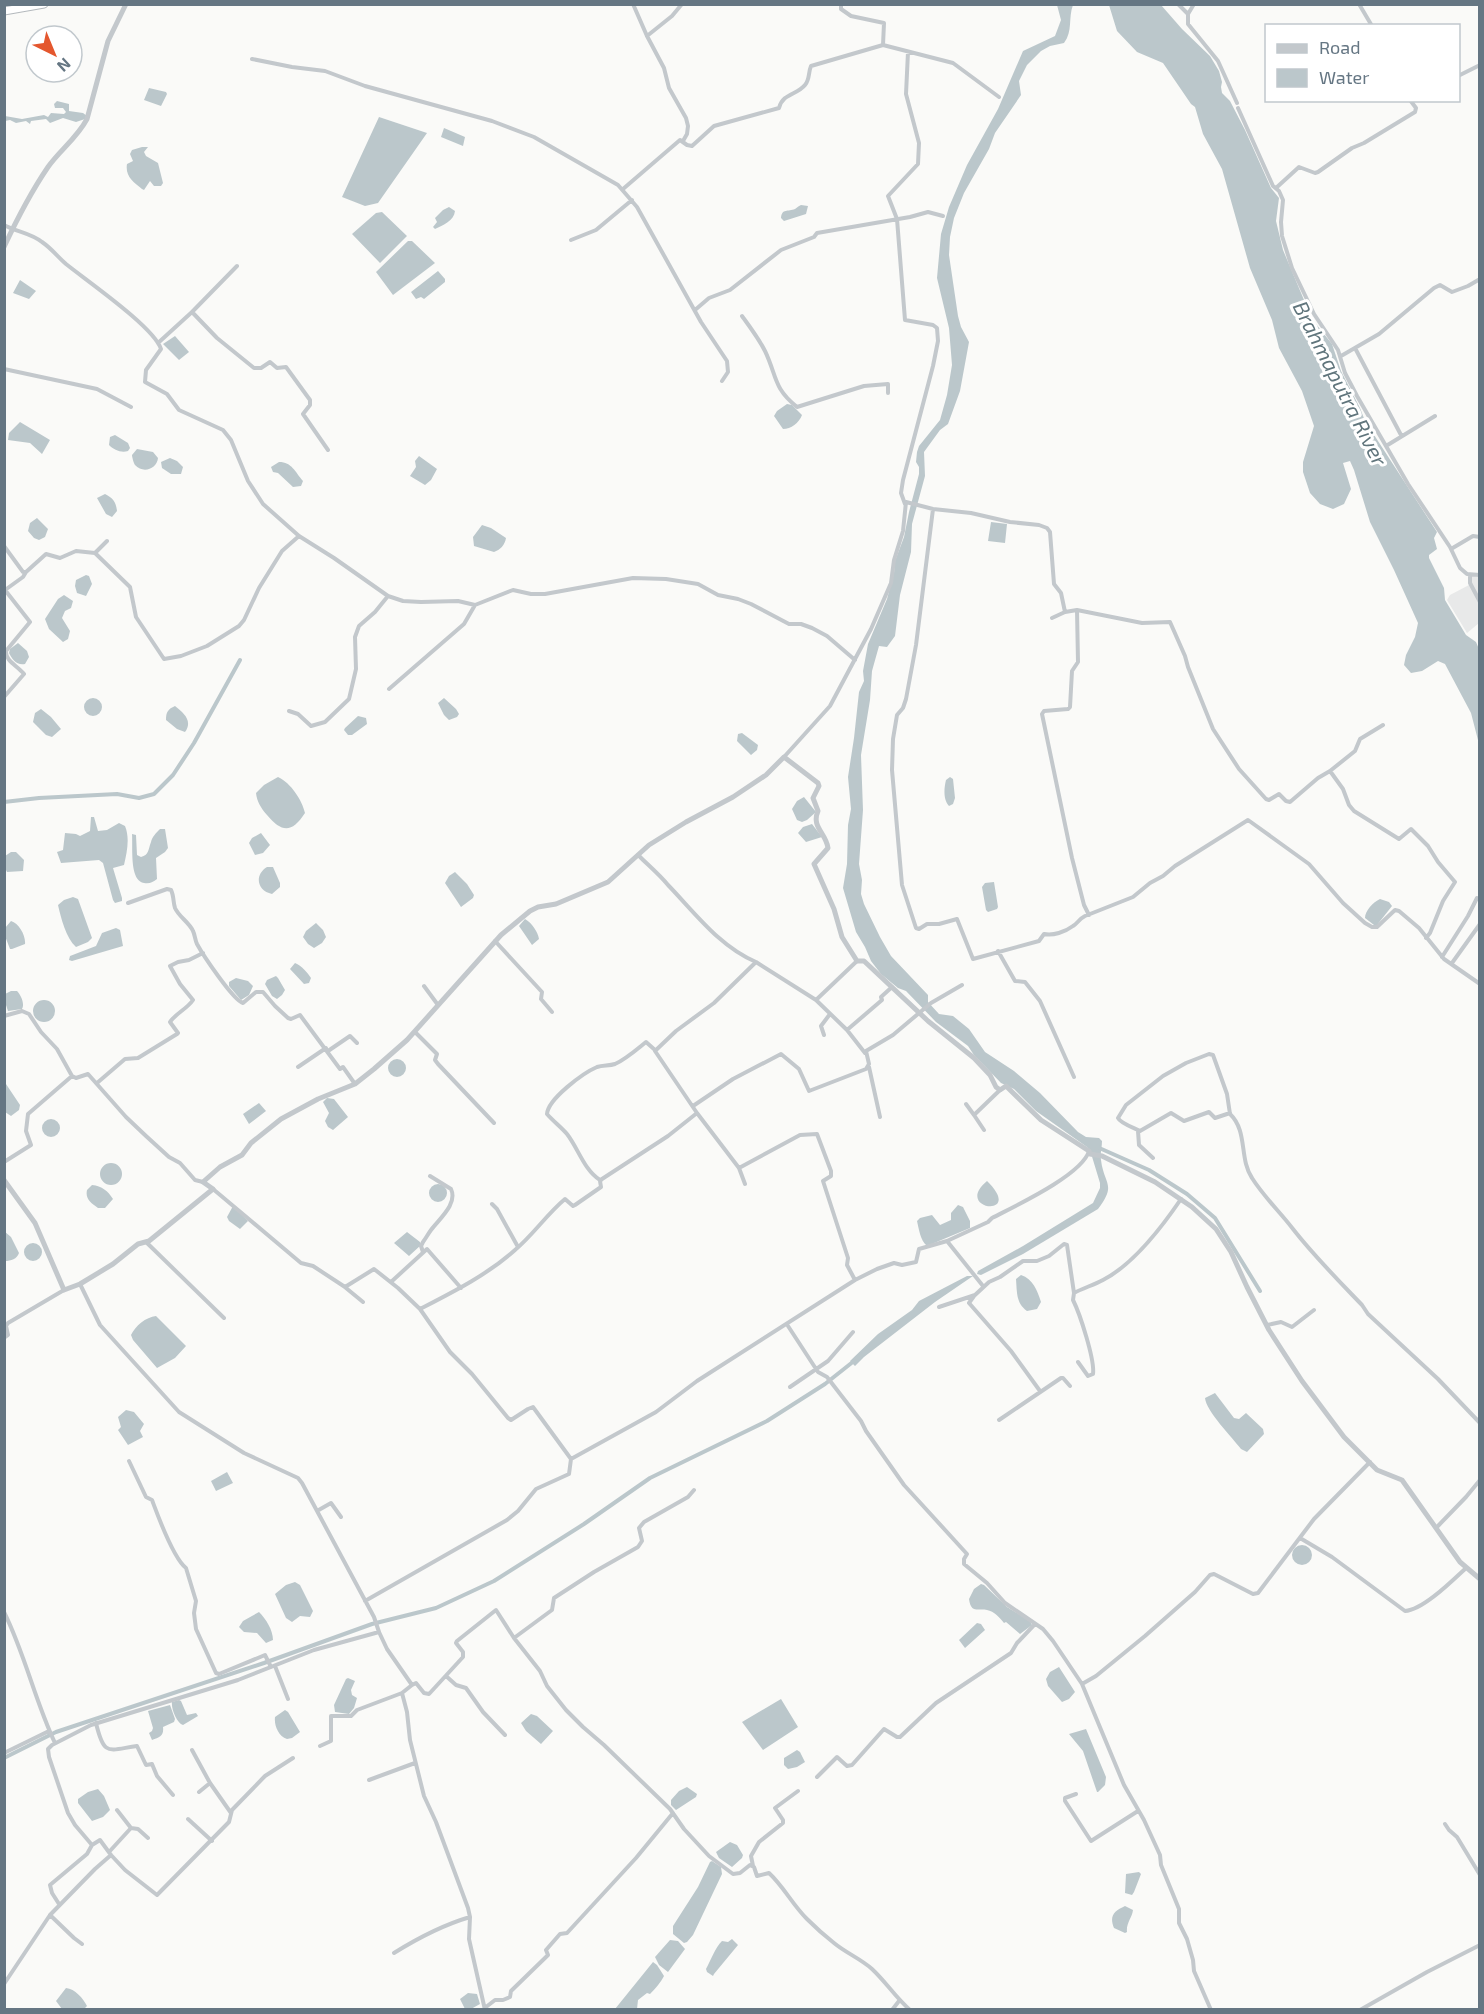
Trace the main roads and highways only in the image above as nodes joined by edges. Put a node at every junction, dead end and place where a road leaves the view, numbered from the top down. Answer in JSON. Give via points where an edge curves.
{"nodes":[{"id":1,"x":13,"y":4,"type":"edge"},
{"id":2,"x":44,"y":4,"type":"edge"},
{"id":3,"x":4,"y":6,"type":"edge"},
{"id":4,"x":4,"y":11,"type":"edge"}],
"edges":[{"from":1,"to":3,"type":"highway"},
{"from":2,"to":4,"type":"highway"}]}
